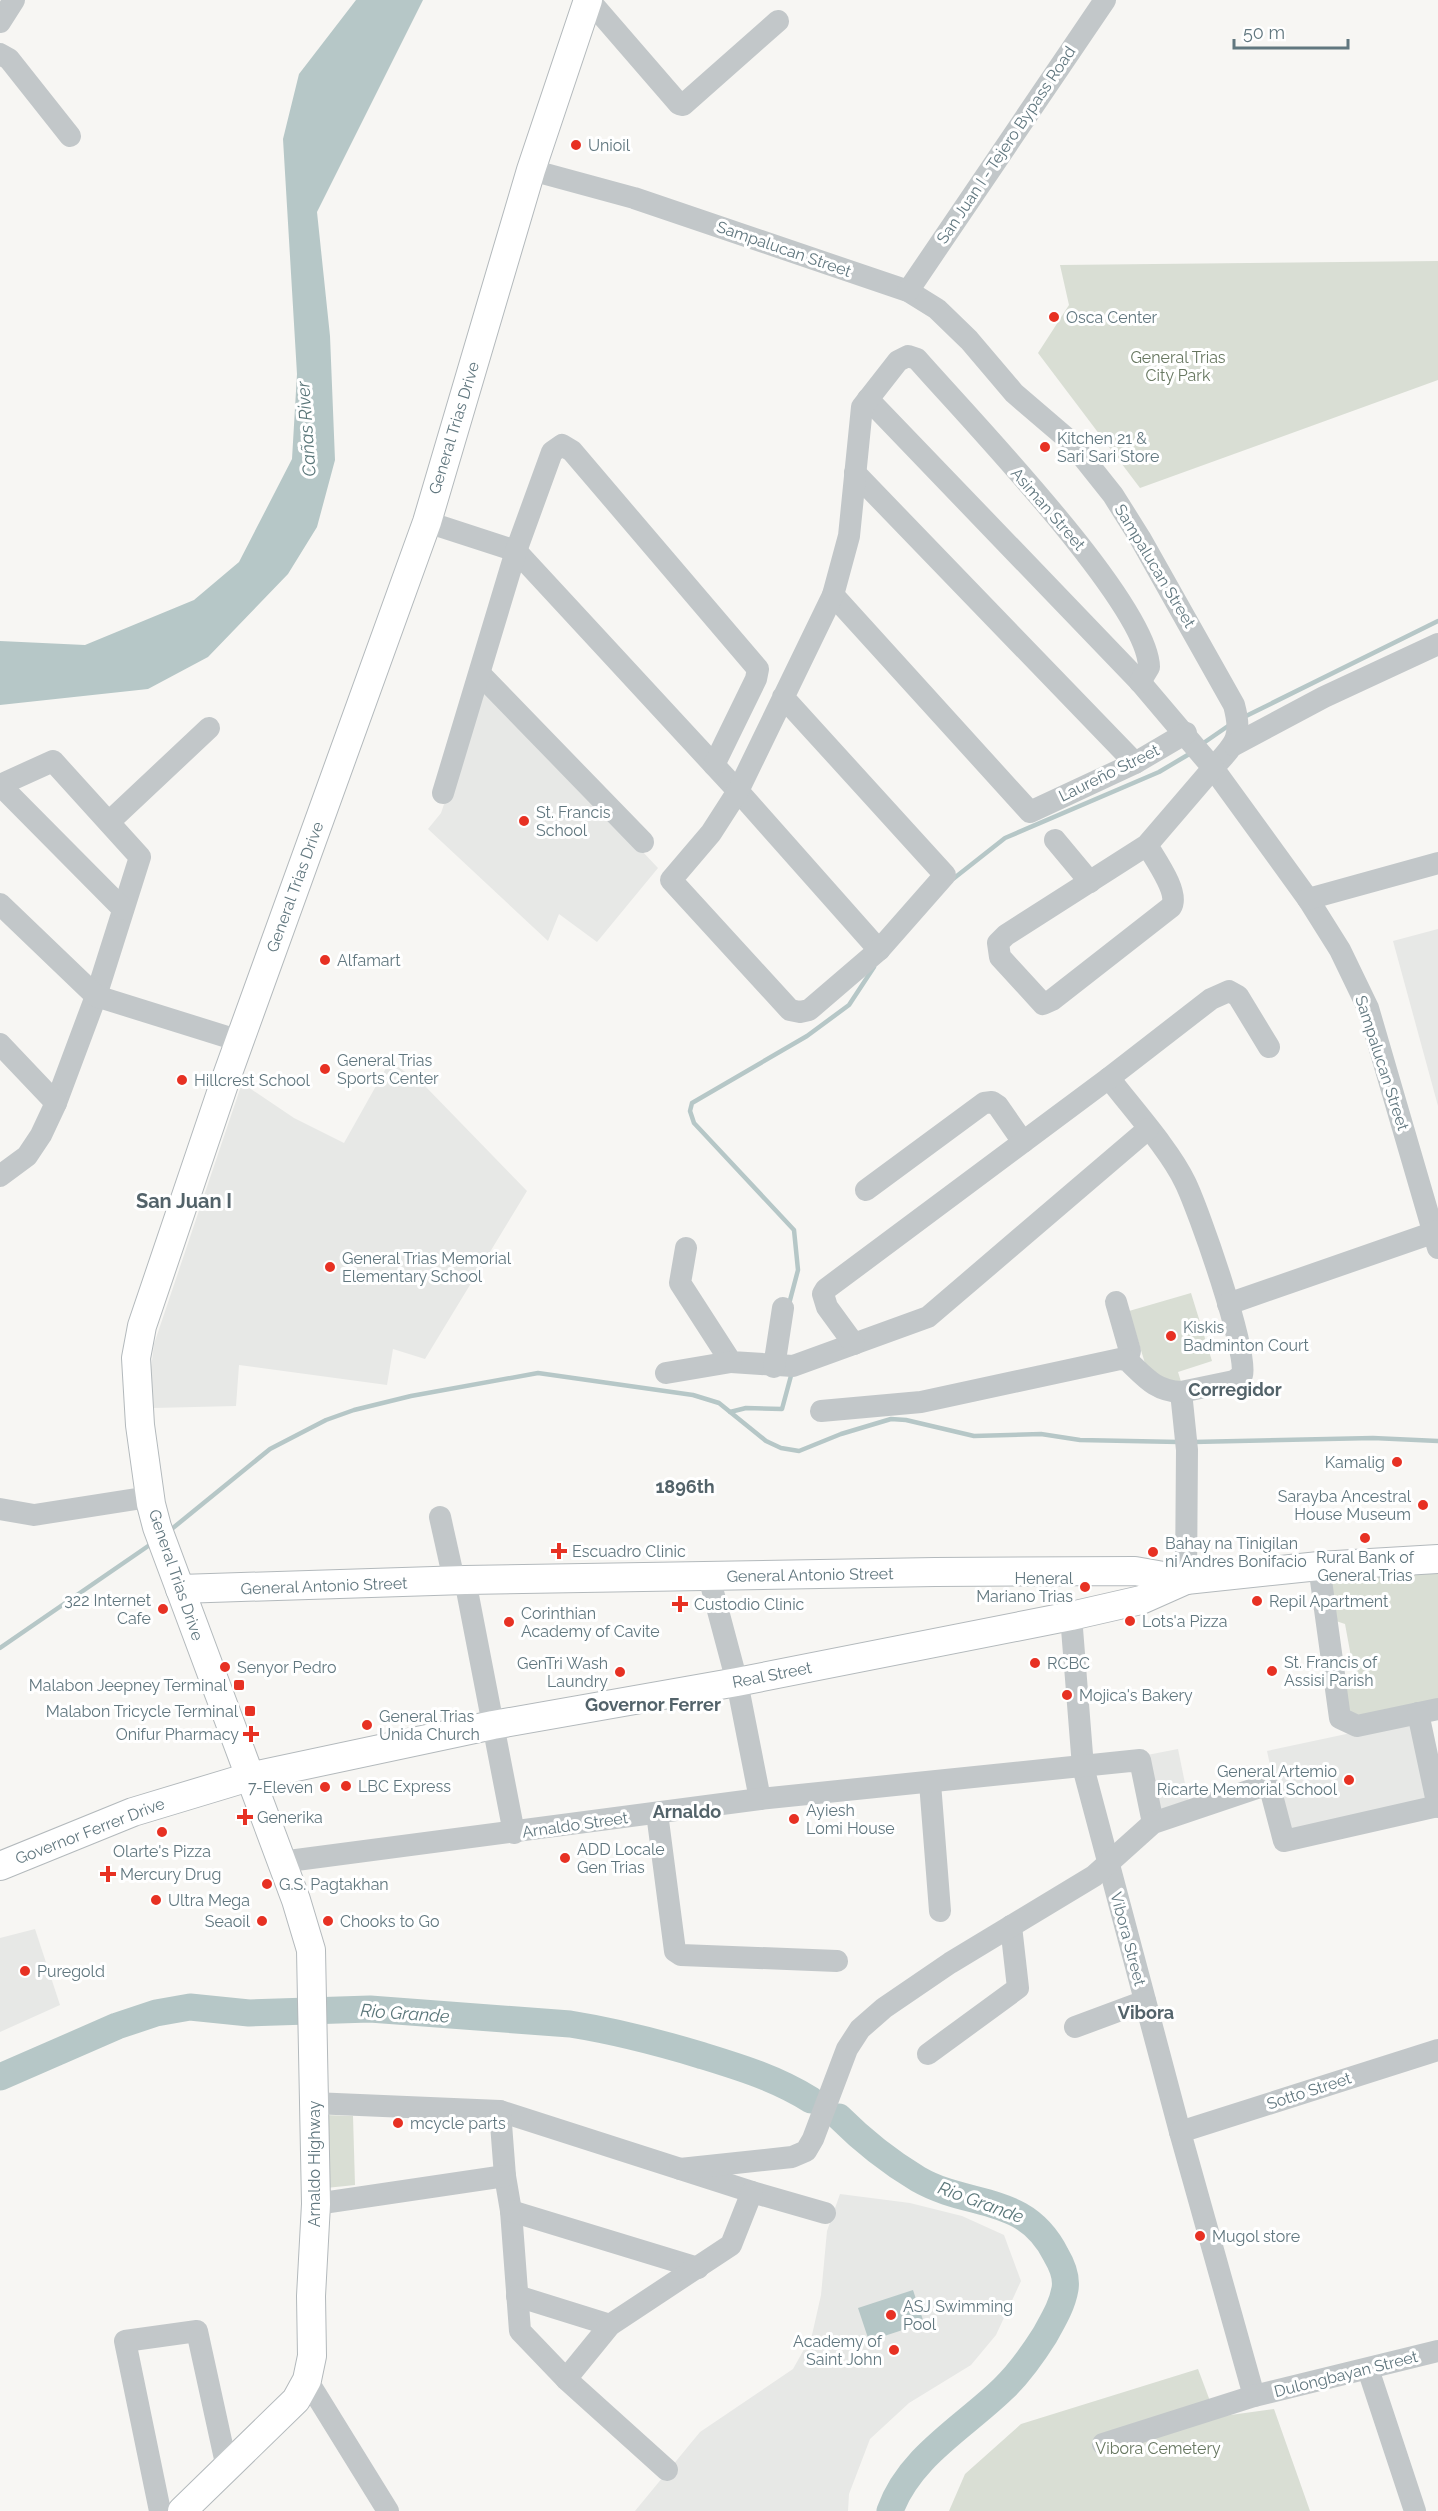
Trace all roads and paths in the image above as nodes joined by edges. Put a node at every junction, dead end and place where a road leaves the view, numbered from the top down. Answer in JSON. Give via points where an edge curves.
{"nodes":[{"id":1,"x":14,"y":0,"type":"edge"},
{"id":2,"x":589,"y":0,"type":"edge"},
{"id":3,"x":1105,"y":0,"type":"edge"},
{"id":4,"x":778,"y":21,"type":"dead end"},
{"id":5,"x":0,"y":22,"type":"edge"},
{"id":6,"x":0,"y":54,"type":"edge"},
{"id":7,"x":70,"y":136,"type":"dead end"},
{"id":8,"x":531,"y":170,"type":"junction"},
{"id":9,"x":908,"y":291,"type":"junction"},
{"id":10,"x":867,"y":399,"type":"junction"},
{"id":11,"x":855,"y":473,"type":"junction"},
{"id":12,"x":427,"y":522,"type":"junction"},
{"id":13,"x":516,"y":551,"type":"junction"},
{"id":14,"x":833,"y":595,"type":"junction"},
{"id":15,"x":1438,"y":644,"type":"edge"},
{"id":16,"x":480,"y":674,"type":"junction"},
{"id":17,"x":1140,"y":682,"type":"junction"},
{"id":18,"x":783,"y":697,"type":"junction"},
{"id":19,"x":209,"y":728,"type":"dead end"},
{"id":20,"x":1186,"y":733,"type":"junction"},
{"id":21,"x":1234,"y":745,"type":"junction"},
{"id":22,"x":1135,"y":763,"type":"junction"},
{"id":23,"x":714,"y":765,"type":"junction"},
{"id":24,"x":1213,"y":768,"type":"junction"},
{"id":25,"x":0,"y":785,"type":"edge"},
{"id":26,"x":738,"y":791,"type":"junction"},
{"id":27,"x":442,"y":793,"type":"dead end"},
{"id":28,"x":109,"y":822,"type":"junction"},
{"id":29,"x":1055,"y":840,"type":"dead end"},
{"id":30,"x":642,"y":842,"type":"dead end"},
{"id":31,"x":1147,"y":845,"type":"junction"},
{"id":32,"x":1438,"y":863,"type":"edge"},
{"id":33,"x":1090,"y":882,"type":"junction"},
{"id":34,"x":1308,"y":899,"type":"junction"},
{"id":35,"x":0,"y":904,"type":"edge"},
{"id":36,"x":123,"y":909,"type":"junction"},
{"id":37,"x":879,"y":950,"type":"junction"},
{"id":38,"x":96,"y":996,"type":"junction"},
{"id":39,"x":240,"y":1041,"type":"junction"},
{"id":40,"x":0,"y":1044,"type":"edge"},
{"id":41,"x":1269,"y":1047,"type":"dead end"},
{"id":42,"x":1109,"y":1078,"type":"junction"},
{"id":43,"x":56,"y":1103,"type":"junction"},
{"id":44,"x":1148,"y":1129,"type":"junction"},
{"id":45,"x":1023,"y":1142,"type":"junction"},
{"id":46,"x":0,"y":1176,"type":"edge"},
{"id":47,"x":866,"y":1190,"type":"dead end"},
{"id":48,"x":1437,"y":1237,"type":"edge"},
{"id":49,"x":687,"y":1248,"type":"dead end"},
{"id":50,"x":1116,"y":1302,"type":"dead end"},
{"id":51,"x":1228,"y":1304,"type":"junction"},
{"id":52,"x":783,"y":1308,"type":"dead end"},
{"id":53,"x":854,"y":1344,"type":"junction"},
{"id":54,"x":1127,"y":1360,"type":"junction"},
{"id":55,"x":730,"y":1362,"type":"junction"},
{"id":56,"x":774,"y":1367,"type":"junction"},
{"id":57,"x":666,"y":1373,"type":"dead end"},
{"id":58,"x":1181,"y":1392,"type":"junction"},
{"id":59,"x":821,"y":1411,"type":"dead end"},
{"id":60,"x":149,"y":1492,"type":"junction"},
{"id":61,"x":0,"y":1509,"type":"edge"},
{"id":62,"x":440,"y":1517,"type":"dead end"},
{"id":63,"x":1438,"y":1559,"type":"edge"},
{"id":64,"x":1319,"y":1566,"type":"junction"},
{"id":65,"x":710,"y":1577,"type":"junction"},
{"id":66,"x":459,"y":1580,"type":"junction"},
{"id":67,"x":1186,"y":1580,"type":"junction"},
{"id":68,"x":180,"y":1589,"type":"junction"},
{"id":69,"x":1071,"y":1616,"type":"junction"},
{"id":70,"x":737,"y":1682,"type":"junction"},
{"id":71,"x":1428,"y":1711,"type":"edge"},
{"id":72,"x":493,"y":1725,"type":"junction"},
{"id":73,"x":1083,"y":1767,"type":"junction"},
{"id":74,"x":249,"y":1777,"type":"junction"},
{"id":75,"x":930,"y":1783,"type":"junction"},
{"id":76,"x":760,"y":1799,"type":"junction"},
{"id":77,"x":1438,"y":1807,"type":"edge"},
{"id":78,"x":657,"y":1814,"type":"junction"},
{"id":79,"x":1153,"y":1823,"type":"junction"},
{"id":80,"x":514,"y":1833,"type":"junction"},
{"id":81,"x":281,"y":1862,"type":"junction"},
{"id":82,"x":1108,"y":1863,"type":"junction"},
{"id":83,"x":0,"y":1866,"type":"edge"},
{"id":84,"x":939,"y":1911,"type":"dead end"},
{"id":85,"x":1011,"y":1926,"type":"junction"},
{"id":86,"x":837,"y":1961,"type":"dead end"},
{"id":87,"x":1145,"y":2001,"type":"junction"},
{"id":88,"x":1075,"y":2027,"type":"dead end"},
{"id":89,"x":1438,"y":2050,"type":"edge"},
{"id":90,"x":928,"y":2054,"type":"dead end"},
{"id":91,"x":313,"y":2103,"type":"junction"},
{"id":92,"x":500,"y":2111,"type":"junction"},
{"id":93,"x":1180,"y":2132,"type":"junction"},
{"id":94,"x":680,"y":2169,"type":"junction"},
{"id":95,"x":505,"y":2176,"type":"junction"},
{"id":96,"x":752,"y":2193,"type":"junction"},
{"id":97,"x":316,"y":2204,"type":"junction"},
{"id":98,"x":512,"y":2211,"type":"junction"},
{"id":99,"x":825,"y":2213,"type":"dead end"},
{"id":100,"x":698,"y":2268,"type":"junction"},
{"id":101,"x":517,"y":2296,"type":"junction"},
{"id":102,"x":610,"y":2325,"type":"junction"},
{"id":103,"x":1438,"y":2353,"type":"edge"},
{"id":104,"x":1368,"y":2369,"type":"junction"},
{"id":105,"x":566,"y":2379,"type":"junction"},
{"id":106,"x":307,"y":2380,"type":"junction"},
{"id":107,"x":1254,"y":2396,"type":"junction"},
{"id":108,"x":1103,"y":2444,"type":"dead end"},
{"id":109,"x":227,"y":2468,"type":"junction"},
{"id":110,"x":667,"y":2470,"type":"dead end"},
{"id":111,"x":160,"y":2511,"type":"edge"},
{"id":112,"x":182,"y":2511,"type":"edge"},
{"id":113,"x":388,"y":2511,"type":"edge"},
{"id":114,"x":1415,"y":2511,"type":"edge"}],
"edges":[{"from":1,"to":5,"type":"street"},
{"from":2,"to":4,"type":"street","via":[[683,105]]},
{"from":2,"to":8,"type":"main road","name":"General Trias Drive"},
{"from":3,"to":9,"type":"street","name":"San Juan I - Tejero Bypass Road"},
{"from":6,"to":7,"type":"street","via":[[9,59]]},
{"from":8,"to":9,"type":"street","name":"Sampalucan Street","via":[[634,198]]},
{"from":8,"to":12,"type":"main road","name":"General Trias Drive"},
{"from":9,"to":21,"type":"street","name":"Sampalucan Street","via":[[937,309],[969,340],[1014,393],[1070,441],[1113,495],[1226,687],[1238,722]]},
{"from":10,"to":11,"type":"street","via":[[860,413]]},
{"from":10,"to":17,"type":"street","name":"Sampalucan Street"},
{"from":10,"to":17,"type":"street","name":"Asiman Street","via":[[898,362],[908,356],[917,359],[1088,554],[1145,647],[1149,667]]},
{"from":11,"to":14,"type":"street","via":[[849,536]]},
{"from":11,"to":22,"type":"street"},
{"from":12,"to":13,"type":"street"},
{"from":12,"to":39,"type":"main road","name":"General Trias Drive"},
{"from":13,"to":16,"type":"street"},
{"from":13,"to":23,"type":"street"},
{"from":13,"to":23,"type":"street","via":[[552,452],[567,446],[758,669]]},
{"from":14,"to":18,"type":"street"},
{"from":14,"to":22,"type":"street","name":"Laureño Street","via":[[1030,812]]},
{"from":15,"to":21,"type":"street","via":[[1324,697]]},
{"from":16,"to":27,"type":"street"},
{"from":16,"to":30,"type":"street"},
{"from":17,"to":20,"type":"street","name":"Sampalucan Street"},
{"from":18,"to":26,"type":"street"},
{"from":18,"to":37,"type":"street","via":[[945,875]]},
{"from":19,"to":28,"type":"street"},
{"from":20,"to":22,"type":"street","name":"Laureño Street"},
{"from":20,"to":24,"type":"street","name":"Sampalucan Street"},
{"from":21,"to":24,"type":"street"},
{"from":23,"to":26,"type":"street"},
{"from":24,"to":31,"type":"street"},
{"from":24,"to":34,"type":"street","name":"Sampalucan Street"},
{"from":25,"to":28,"type":"street","via":[[53,761]]},
{"from":25,"to":36,"type":"street"},
{"from":26,"to":37,"type":"street"},
{"from":26,"to":37,"type":"street","via":[[711,833],[671,880],[790,1010],[809,1010]]},
{"from":28,"to":36,"type":"street","via":[[140,857]]},
{"from":29,"to":33,"type":"street"},
{"from":31,"to":33,"type":"street"},
{"from":31,"to":33,"type":"street","via":[[1173,893],[1171,907],[1043,1004],[1000,957],[998,944]]},
{"from":32,"to":34,"type":"street"},
{"from":34,"to":48,"type":"street","name":"Sampalucan Street","via":[[1340,950],[1368,1008]]},
{"from":35,"to":38,"type":"street"},
{"from":36,"to":38,"type":"street"},
{"from":38,"to":39,"type":"street"},
{"from":38,"to":43,"type":"street"},
{"from":39,"to":60,"type":"main road","name":"General Trias Drive","via":[[142,1326],[136,1358]]},
{"from":40,"to":43,"type":"street"},
{"from":41,"to":42,"type":"street","via":[[1238,996],[1229,991],[1211,999]]},
{"from":42,"to":44,"type":"street"},
{"from":42,"to":45,"type":"street"},
{"from":43,"to":46,"type":"street","via":[[27,1156]]},
{"from":44,"to":51,"type":"street","via":[[1185,1181]]},
{"from":44,"to":53,"type":"street","via":[[937,1311]]},
{"from":45,"to":47,"type":"street","via":[[998,1106],[984,1103]]},
{"from":45,"to":53,"type":"street","via":[[826,1289],[823,1294],[827,1307]]},
{"from":48,"to":51,"type":"street"},
{"from":49,"to":55,"type":"street","via":[[680,1283]]},
{"from":50,"to":54,"type":"street","via":[[1130,1351]]},
{"from":51,"to":58,"type":"street","via":[[1243,1362],[1242,1375],[1234,1381]]},
{"from":52,"to":56,"type":"street"},
{"from":53,"to":56,"type":"street","via":[[801,1365]]},
{"from":54,"to":58,"type":"street","via":[[1154,1386],[1167,1392]]},
{"from":54,"to":59,"type":"street","via":[[921,1402]]},
{"from":55,"to":56,"type":"street"},
{"from":55,"to":57,"type":"street"},
{"from":58,"to":67,"type":"street","via":[[1186,1441]]},
{"from":60,"to":61,"type":"street","via":[[91,1492],[34,1515]]},
{"from":60,"to":68,"type":"main road","name":"General Trias Drive"},
{"from":62,"to":66,"type":"street"},
{"from":63,"to":64,"type":"main road","name":"General Antonio Street"},
{"from":64,"to":67,"type":"main road","name":"General Antonio Street"},
{"from":64,"to":71,"type":"street","via":[[1340,1718],[1357,1726]]},
{"from":65,"to":66,"type":"main road","name":"General Antonio Street"},
{"from":65,"to":67,"type":"main road","name":"General Antonio Street","via":[[1135,1571]]},
{"from":65,"to":70,"type":"street"},
{"from":66,"to":68,"type":"main road","name":"General Antonio Street"},
{"from":66,"to":72,"type":"street"},
{"from":67,"to":69,"type":"main road","name":"Real Street","via":[[1141,1600]]},
{"from":68,"to":74,"type":"main road","name":"General Trias Drive"},
{"from":69,"to":70,"type":"main road","name":"Real Street"},
{"from":69,"to":73,"type":"street","name":"Vibora Street"},
{"from":70,"to":72,"type":"main road","name":"Real Street"},
{"from":70,"to":76,"type":"street"},
{"from":71,"to":77,"type":"street"},
{"from":72,"to":74,"type":"main road","name":"Real Street"},
{"from":72,"to":80,"type":"street"},
{"from":73,"to":75,"type":"street","name":"Arnaldo Street"},
{"from":73,"to":79,"type":"street","name":"Arnaldo Street","via":[[1140,1760]]},
{"from":73,"to":82,"type":"street","name":"Vibora Street"},
{"from":74,"to":81,"type":"main road","name":"Arnaldo Highway"},
{"from":74,"to":83,"type":"main road","name":"Governor Ferrer Drive","via":[[133,1812]]},
{"from":75,"to":76,"type":"street","name":"Arnaldo Street"},
{"from":75,"to":84,"type":"street"},
{"from":76,"to":78,"type":"street","name":"Arnaldo Street"},
{"from":77,"to":79,"type":"street","via":[[1284,1841],[1269,1784]]},
{"from":78,"to":80,"type":"street","name":"Arnaldo Street"},
{"from":78,"to":86,"type":"street","via":[[675,1950],[681,1954]]},
{"from":79,"to":82,"type":"street"},
{"from":80,"to":81,"type":"street","name":"Arnaldo Street"},
{"from":81,"to":91,"type":"main road","name":"Arnaldo Highway","via":[[311,1950]]},
{"from":82,"to":85,"type":"street","via":[[1094,1876]]},
{"from":82,"to":87,"type":"street","name":"Vibora Street"},
{"from":85,"to":90,"type":"street","via":[[1018,1988]]},
{"from":85,"to":94,"type":"street","via":[[898,1997],[860,2030],[847,2049],[806,2151],[792,2157]]},
{"from":87,"to":88,"type":"street"},
{"from":87,"to":93,"type":"street","name":"Vibora Street"},
{"from":89,"to":93,"type":"street","name":"Sotto Street"},
{"from":91,"to":92,"type":"street"},
{"from":91,"to":97,"type":"main road","name":"Arnaldo Highway"},
{"from":92,"to":94,"type":"street"},
{"from":92,"to":95,"type":"street"},
{"from":93,"to":107,"type":"street","name":"Vibora Street"},
{"from":94,"to":96,"type":"street"},
{"from":95,"to":97,"type":"street"},
{"from":95,"to":98,"type":"street"},
{"from":96,"to":99,"type":"street"},
{"from":96,"to":100,"type":"street","via":[[731,2246]]},
{"from":97,"to":106,"type":"main road","name":"Arnaldo Highway","via":[[312,2356]]},
{"from":98,"to":100,"type":"street"},
{"from":98,"to":101,"type":"street"},
{"from":100,"to":102,"type":"street"},
{"from":101,"to":102,"type":"street"},
{"from":101,"to":105,"type":"street","via":[[520,2331]]},
{"from":102,"to":105,"type":"street"},
{"from":103,"to":104,"type":"street","name":"Dulongbayan Street"},
{"from":104,"to":107,"type":"street","name":"Dulongbayan Street"},
{"from":104,"to":114,"type":"street"},
{"from":105,"to":110,"type":"street"},
{"from":106,"to":109,"type":"main road","name":"Arnaldo Highway","via":[[296,2400]]},
{"from":106,"to":113,"type":"street"},
{"from":107,"to":108,"type":"street","name":"Dulongbayan Street"},
{"from":109,"to":111,"type":"street","via":[[197,2331],[124,2341]]},
{"from":109,"to":112,"type":"main road","name":"Arnaldo Highway"}]}
